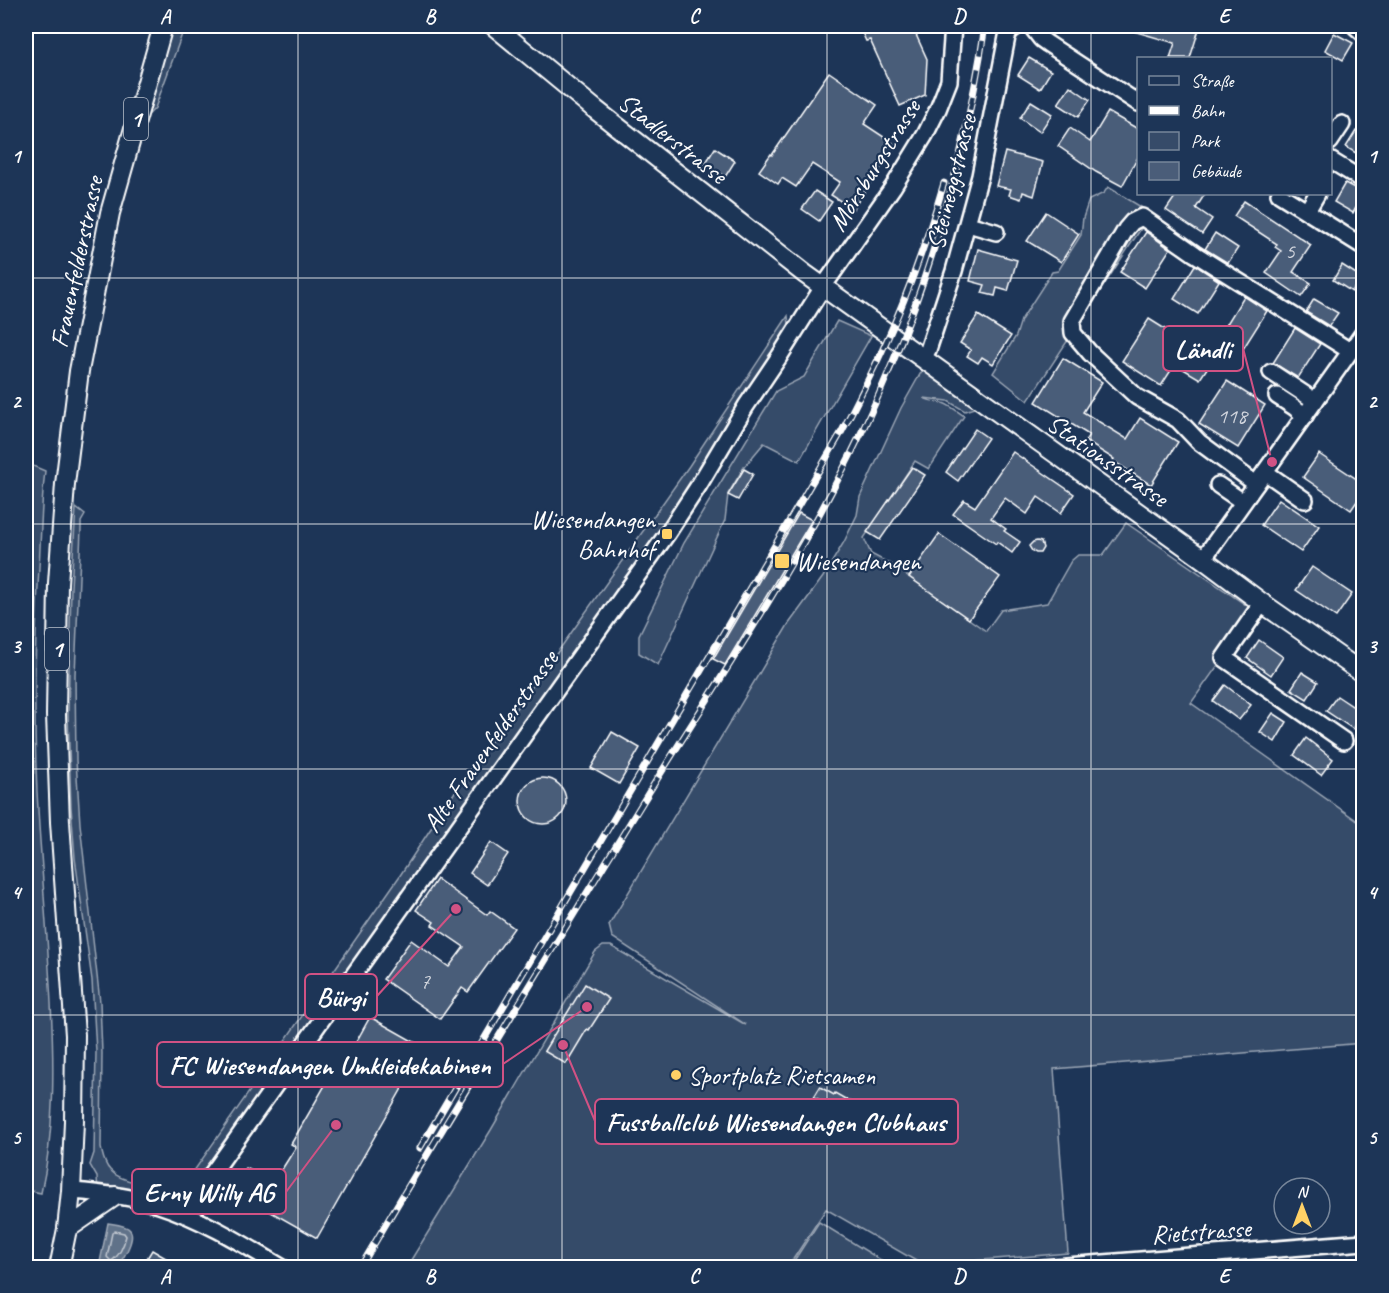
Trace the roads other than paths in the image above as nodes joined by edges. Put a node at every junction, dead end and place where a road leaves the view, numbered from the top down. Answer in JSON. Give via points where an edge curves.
{"nodes":[{"id":1,"x":163,"y":26,"type":"edge"},
{"id":2,"x":494,"y":26,"type":"edge"},
{"id":3,"x":953,"y":26,"type":"edge"},
{"id":4,"x":1017,"y":26,"type":"edge"},
{"id":5,"x":1031,"y":26,"type":"edge"},
{"id":6,"x":1355,"y":26,"type":"edge"},
{"id":7,"x":1364,"y":34,"type":"edge"},
{"id":8,"x":1137,"y":102,"type":"edge"},
{"id":9,"x":1342,"y":124,"type":"dead end"},
{"id":10,"x":1332,"y":139,"type":"edge"},
{"id":11,"x":1332,"y":165,"type":"edge"},
{"id":12,"x":1364,"y":181,"type":"edge"},
{"id":13,"x":1281,"y":195,"type":"edge"},
{"id":14,"x":1316,"y":195,"type":"edge"},
{"id":15,"x":1307,"y":211,"type":"junction"},
{"id":16,"x":968,"y":224,"type":"junction"},
{"id":17,"x":996,"y":232,"type":"dead end"},
{"id":18,"x":1364,"y":247,"type":"edge"},
{"id":19,"x":823,"y":287,"type":"junction"},
{"id":20,"x":1364,"y":332,"type":"edge"},
{"id":21,"x":928,"y":350,"type":"dead end"},
{"id":22,"x":1350,"y":351,"type":"junction"},
{"id":23,"x":1271,"y":372,"type":"dead end"},
{"id":24,"x":1277,"y":396,"type":"dead end"},
{"id":25,"x":1315,"y":401,"type":"junction"},
{"id":26,"x":1305,"y":416,"type":"junction"},
{"id":27,"x":1260,"y":478,"type":"junction"},
{"id":28,"x":1218,"y":485,"type":"dead end"},
{"id":29,"x":1305,"y":500,"type":"dead end"},
{"id":30,"x":1243,"y":502,"type":"junction"},
{"id":31,"x":1203,"y":559,"type":"junction"},
{"id":32,"x":1262,"y":603,"type":"junction"},
{"id":33,"x":1364,"y":674,"type":"edge"},
{"id":34,"x":1344,"y":741,"type":"dead end"},
{"id":35,"x":71,"y":1191,"type":"junction"},
{"id":36,"x":115,"y":1196,"type":"junction"},
{"id":37,"x":182,"y":1213,"type":"junction"},
{"id":38,"x":67,"y":1229,"type":"junction"},
{"id":39,"x":1364,"y":1242,"type":"edge"},
{"id":40,"x":59,"y":1268,"type":"edge"},
{"id":41,"x":283,"y":1268,"type":"edge"},
{"id":42,"x":1042,"y":1268,"type":"edge"}],
"edges":[{"from":1,"to":35,"type":"main road","name":"Frauenfelderstrasse","number":"1","via":[[110,213],[79,371],[58,584],[56,715],[60,822],[75,1035]]},
{"from":2,"to":19,"type":"main road","name":"Stadlerstrasse"},
{"from":3,"to":19,"type":"street","name":"Mörsburgstrasse","via":[[948,81],[934,118],[893,187]]},
{"from":4,"to":16,"type":"street","name":"Steineggstrasse","via":[[1007,37]]},
{"from":5,"to":8,"type":"street","via":[[1041,39]]},
{"from":6,"to":7,"type":"street"},
{"from":9,"to":10,"type":"street"},
{"from":11,"to":12,"type":"street"},
{"from":13,"to":15,"type":"street"},
{"from":14,"to":15,"type":"street"},
{"from":15,"to":18,"type":"street"},
{"from":16,"to":17,"type":"street"},
{"from":16,"to":21,"type":"street","name":"Steineggstrasse"},
{"from":19,"to":31,"type":"main road","name":"Stationsstrasse"},
{"from":19,"to":37,"type":"street","name":"Alte Frauenfelderstrasse","via":[[667,534]]},
{"from":20,"to":22,"type":"street"},
{"from":22,"to":25,"type":"street"},
{"from":22,"to":27,"type":"street","via":[[1142,218],[1126,230],[1072,321],[1073,333],[1137,397],[1178,420],[1199,442]]},
{"from":23,"to":25,"type":"street"},
{"from":24,"to":26,"type":"street"},
{"from":25,"to":26,"type":"street"},
{"from":26,"to":27,"type":"street"},
{"from":27,"to":29,"type":"street"},
{"from":27,"to":30,"type":"street"},
{"from":28,"to":30,"type":"street"},
{"from":30,"to":31,"type":"street"},
{"from":31,"to":32,"type":"main road","name":"Stationsstrasse"},
{"from":32,"to":33,"type":"main road","name":"Stationsstrasse"},
{"from":32,"to":34,"type":"street","via":[[1224,658]]},
{"from":35,"to":36,"type":"street"},
{"from":35,"to":38,"type":"main road","name":"Frauenfelderstrasse","number":"1"},
{"from":36,"to":37,"type":"street"},
{"from":36,"to":38,"type":"main road"},
{"from":37,"to":41,"type":"street"},
{"from":38,"to":40,"type":"main road","name":"Frauenfelderstrasse","number":"1"},
{"from":39,"to":42,"type":"street","name":"Rietstrasse"}]}
